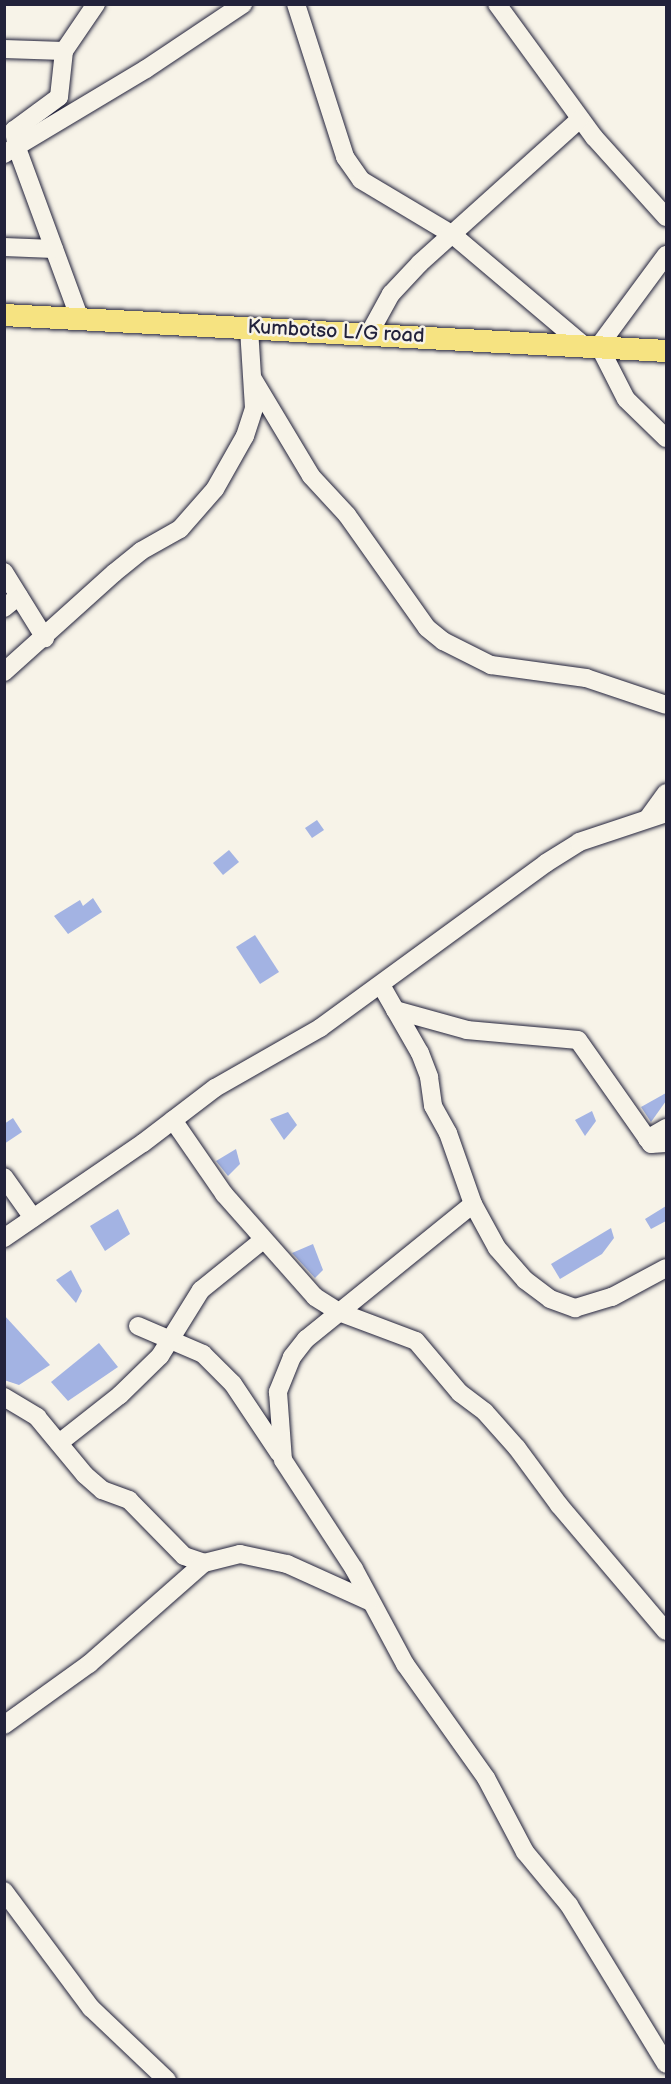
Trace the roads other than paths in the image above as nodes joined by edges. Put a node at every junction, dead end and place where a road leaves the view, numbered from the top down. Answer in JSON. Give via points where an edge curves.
{"nodes":[{"id":1,"x":96,"y":4,"type":"edge"},
{"id":2,"x":243,"y":4,"type":"edge"},
{"id":3,"x":296,"y":4,"type":"edge"},
{"id":4,"x":497,"y":4,"type":"edge"},
{"id":5,"x":4,"y":49,"type":"edge"},
{"id":6,"x":63,"y":51,"type":"junction"},
{"id":7,"x":580,"y":119,"type":"junction"},
{"id":8,"x":11,"y":151,"type":"edge"},
{"id":9,"x":666,"y":217,"type":"edge"},
{"id":10,"x":453,"y":234,"type":"junction"},
{"id":11,"x":4,"y":247,"type":"edge"},
{"id":12,"x":54,"y":249,"type":"junction"},
{"id":13,"x":666,"y":255,"type":"edge"},
{"id":14,"x":4,"y":315,"type":"edge"},
{"id":15,"x":80,"y":319,"type":"junction"},
{"id":16,"x":249,"y":328,"type":"junction"},
{"id":17,"x":369,"y":334,"type":"junction"},
{"id":18,"x":591,"y":345,"type":"junction"},
{"id":19,"x":666,"y":351,"type":"edge"},
{"id":20,"x":253,"y":379,"type":"junction"},
{"id":21,"x":666,"y":438,"type":"edge"},
{"id":22,"x":4,"y":572,"type":"edge"},
{"id":23,"x":19,"y":596,"type":"junction"},
{"id":24,"x":4,"y":608,"type":"edge"},
{"id":25,"x":45,"y":639,"type":"junction"},
{"id":26,"x":4,"y":672,"type":"edge"},
{"id":27,"x":666,"y":705,"type":"edge"},
{"id":28,"x":666,"y":793,"type":"edge"},
{"id":29,"x":666,"y":813,"type":"edge"},
{"id":30,"x":648,"y":818,"type":"junction"},
{"id":31,"x":381,"y":985,"type":"junction"},
{"id":32,"x":395,"y":1010,"type":"junction"},
{"id":33,"x":173,"y":1120,"type":"junction"},
{"id":34,"x":666,"y":1128,"type":"edge"},
{"id":35,"x":647,"y":1139,"type":"junction"},
{"id":36,"x":666,"y":1143,"type":"edge"},
{"id":37,"x":4,"y":1177,"type":"edge"},
{"id":38,"x":473,"y":1204,"type":"junction"},
{"id":39,"x":33,"y":1218,"type":"junction"},
{"id":40,"x":4,"y":1238,"type":"edge"},
{"id":41,"x":263,"y":1240,"type":"junction"},
{"id":42,"x":666,"y":1268,"type":"edge"},
{"id":43,"x":339,"y":1312,"type":"junction"},
{"id":44,"x":138,"y":1326,"type":"dead end"},
{"id":45,"x":174,"y":1340,"type":"junction"},
{"id":46,"x":4,"y":1397,"type":"edge"},
{"id":47,"x":59,"y":1443,"type":"junction"},
{"id":48,"x":283,"y":1460,"type":"junction"},
{"id":49,"x":204,"y":1563,"type":"junction"},
{"id":50,"x":369,"y":1601,"type":"junction"},
{"id":51,"x":666,"y":1630,"type":"edge"},
{"id":52,"x":4,"y":1725,"type":"edge"},
{"id":53,"x":4,"y":1891,"type":"edge"},
{"id":54,"x":666,"y":2064,"type":"edge"},
{"id":55,"x":167,"y":2079,"type":"edge"}],
"edges":[{"from":1,"to":6,"type":"street"},
{"from":2,"to":8,"type":"street"},
{"from":3,"to":10,"type":"street","via":[[345,157],[361,180]]},
{"from":4,"to":7,"type":"street"},
{"from":5,"to":6,"type":"street"},
{"from":6,"to":8,"type":"street","via":[[59,97],[14,130]]},
{"from":7,"to":9,"type":"street"},
{"from":7,"to":10,"type":"street"},
{"from":8,"to":12,"type":"street"},
{"from":10,"to":17,"type":"street","via":[[391,294]]},
{"from":10,"to":18,"type":"street"},
{"from":11,"to":12,"type":"street"},
{"from":12,"to":15,"type":"street"},
{"from":13,"to":18,"type":"street"},
{"from":14,"to":15,"type":"main road","name":"Kumbotso L/G road"},
{"from":15,"to":16,"type":"main road","name":"Kumbotso L/G road"},
{"from":16,"to":17,"type":"main road","name":"Kumbotso L/G road"},
{"from":16,"to":20,"type":"street"},
{"from":17,"to":18,"type":"main road","name":"Kumbotso L/G road"},
{"from":18,"to":19,"type":"main road","name":"Kumbotso L/G road"},
{"from":18,"to":21,"type":"street","via":[[626,399]]},
{"from":20,"to":25,"type":"street","via":[[254,408],[245,436],[215,489],[180,529],[141,551],[114,573]]},
{"from":20,"to":27,"type":"street","via":[[311,476],[347,515],[427,628],[443,641],[491,665],[586,678]]},
{"from":22,"to":23,"type":"street"},
{"from":23,"to":24,"type":"street"},
{"from":23,"to":25,"type":"street"},
{"from":25,"to":26,"type":"street"},
{"from":28,"to":30,"type":"street"},
{"from":29,"to":30,"type":"street"},
{"from":30,"to":31,"type":"street","via":[[579,842]]},
{"from":31,"to":32,"type":"street"},
{"from":31,"to":33,"type":"street","via":[[320,1028],[215,1088]]},
{"from":32,"to":35,"type":"street","via":[[467,1030],[578,1040]]},
{"from":32,"to":38,"type":"street","via":[[420,1053],[429,1077],[433,1106],[448,1133]]},
{"from":33,"to":39,"type":"street"},
{"from":33,"to":41,"type":"street","via":[[224,1194]]},
{"from":34,"to":35,"type":"street"},
{"from":35,"to":36,"type":"street","via":[[654,1146]]},
{"from":37,"to":39,"type":"street"},
{"from":38,"to":42,"type":"street","via":[[497,1248],[525,1280],[550,1299],[575,1308],[612,1297]]},
{"from":38,"to":43,"type":"street"},
{"from":39,"to":40,"type":"street"},
{"from":41,"to":43,"type":"street","via":[[315,1297]]},
{"from":41,"to":45,"type":"street","via":[[201,1290]]},
{"from":43,"to":48,"type":"street","via":[[306,1339],[282,1376],[278,1430]]},
{"from":43,"to":51,"type":"street","via":[[416,1341],[460,1393],[485,1412],[517,1448]]},
{"from":44,"to":45,"type":"street"},
{"from":45,"to":47,"type":"street","via":[[120,1395]]},
{"from":45,"to":48,"type":"street","via":[[203,1354],[233,1384]]},
{"from":46,"to":47,"type":"street","via":[[37,1417]]},
{"from":47,"to":49,"type":"street","via":[[93,1483],[129,1500],[184,1557]]},
{"from":48,"to":50,"type":"street","via":[[354,1569]]},
{"from":49,"to":50,"type":"street","via":[[240,1554],[287,1564]]},
{"from":49,"to":52,"type":"street","via":[[89,1664]]},
{"from":50,"to":54,"type":"street","via":[[405,1664],[486,1778],[525,1852],[569,1905]]},
{"from":53,"to":55,"type":"street","via":[[91,2008]]}]}
